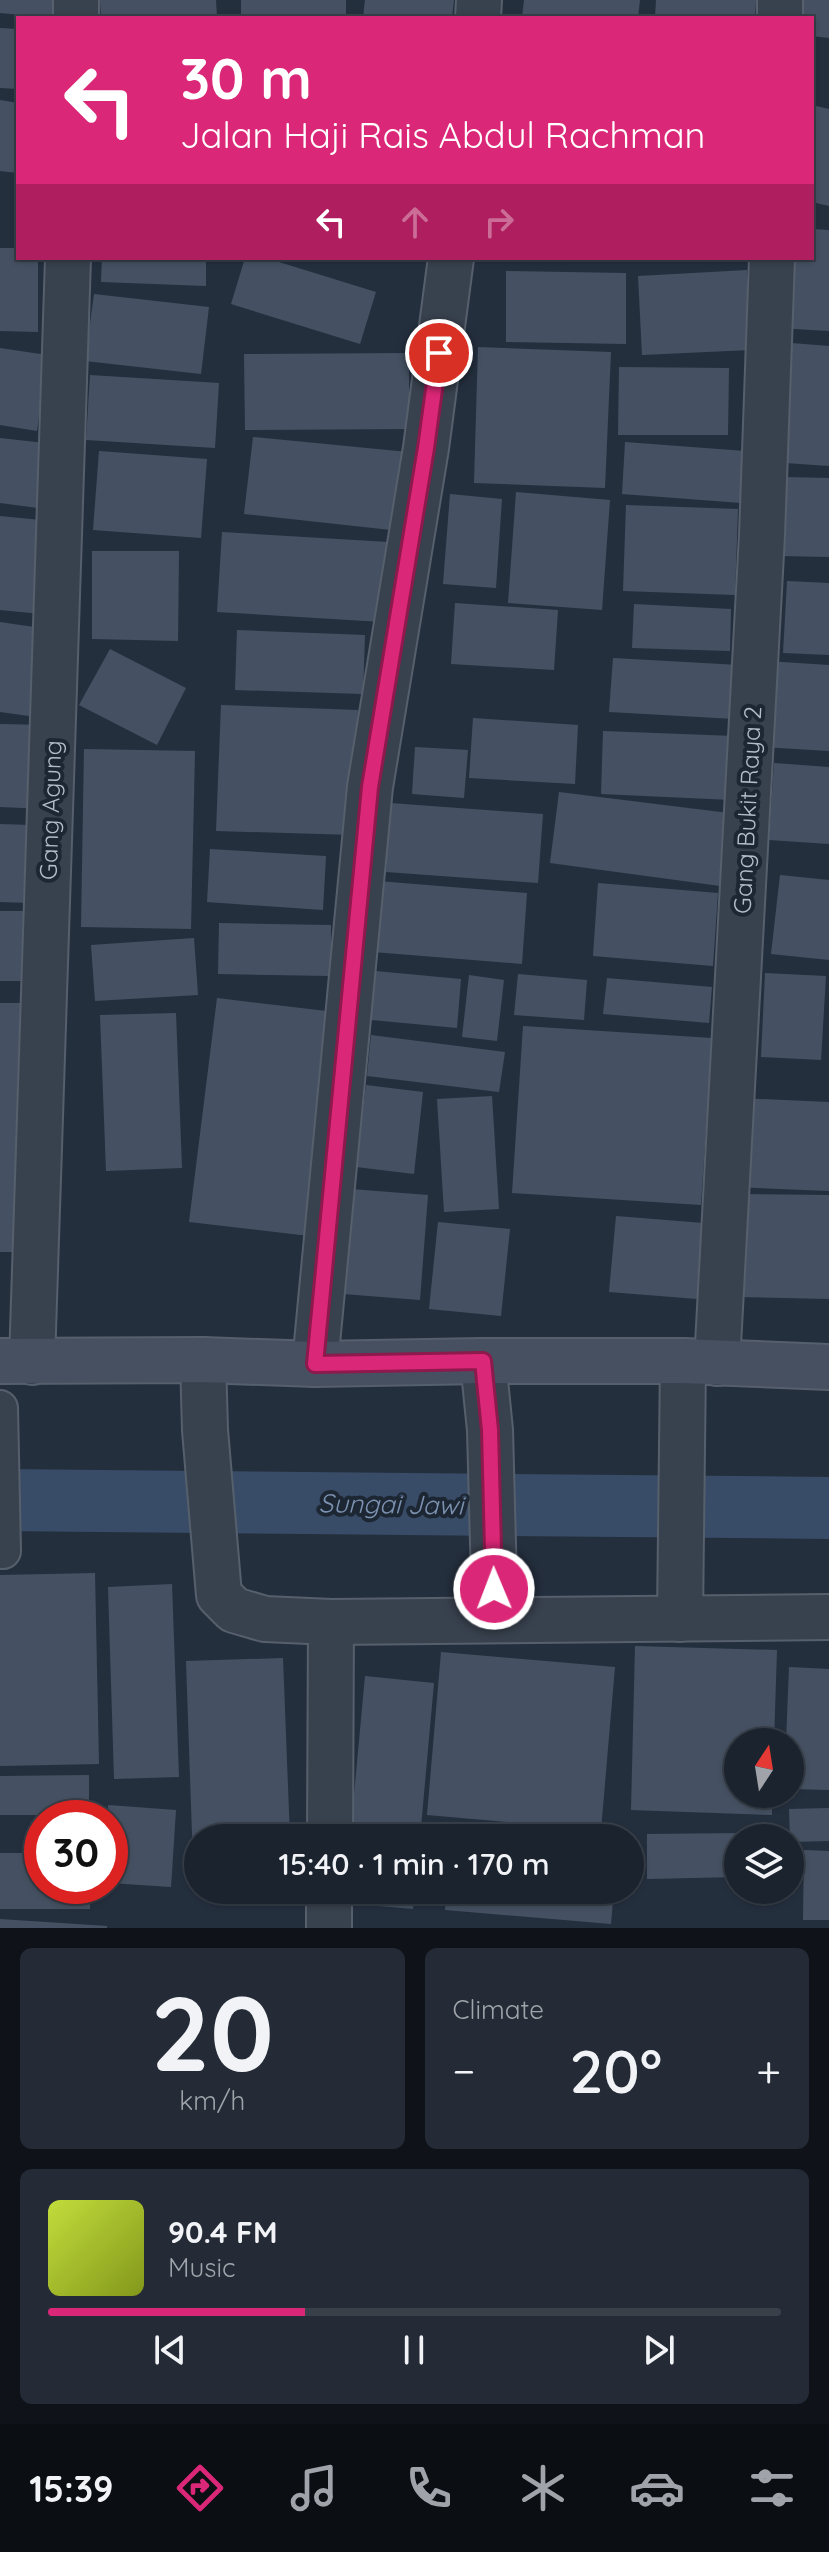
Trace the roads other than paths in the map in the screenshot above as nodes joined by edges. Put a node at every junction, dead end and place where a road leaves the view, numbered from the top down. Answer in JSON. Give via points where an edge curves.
{"nodes":[{"id":1,"x":68,"y":260,"type":"edge"},
{"id":2,"x":451,"y":260,"type":"edge"},
{"id":3,"x":772,"y":260,"type":"edge"},
{"id":4,"x":203,"y":1360,"type":"junction"},
{"id":5,"x":483,"y":1361,"type":"junction"},
{"id":6,"x":16,"y":1362,"type":"edge"},
{"id":7,"x":700,"y":1362,"type":"junction"},
{"id":8,"x":315,"y":1364,"type":"junction"},
{"id":9,"x":829,"y":1367,"type":"edge"},
{"id":10,"x":0,"y":1408,"type":"edge"},
{"id":11,"x":0,"y":1422,"type":"edge"},
{"id":12,"x":3,"y":1542,"type":"dead end"},
{"id":13,"x":680,"y":1600,"type":"junction"},
{"id":14,"x":829,"y":1617,"type":"edge"},
{"id":15,"x":495,"y":1620,"type":"junction"},
{"id":16,"x":331,"y":1622,"type":"junction"},
{"id":17,"x":330,"y":1824,"type":"edge"},
{"id":18,"x":329,"y":1904,"type":"edge"},
{"id":19,"x":329,"y":1928,"type":"edge"}],
"edges":[{"from":1,"to":6,"type":"street","name":"Gang Agung"},
{"from":2,"to":8,"type":"street","via":[[426,448],[370,787]]},
{"from":3,"to":7,"type":"street","name":"Gang Bukit Raya 2","via":[[762,535]]},
{"from":4,"to":6,"type":"street"},
{"from":4,"to":8,"type":"street"},
{"from":4,"to":16,"type":"street","via":[[219,1595],[234,1610],[265,1619]]},
{"from":5,"to":7,"type":"street"},
{"from":5,"to":8,"type":"street"},
{"from":5,"to":15,"type":"street"},
{"from":7,"to":9,"type":"street"},
{"from":7,"to":13,"type":"street","name":"Gang Bukit Raya 2","via":[[684,1442]]},
{"from":10,"to":11,"type":"lane"},
{"from":11,"to":12,"type":"lane"},
{"from":13,"to":14,"type":"street"},
{"from":13,"to":15,"type":"street"},
{"from":15,"to":16,"type":"street"},
{"from":16,"to":17,"type":"street"},
{"from":18,"to":19,"type":"street"}]}
